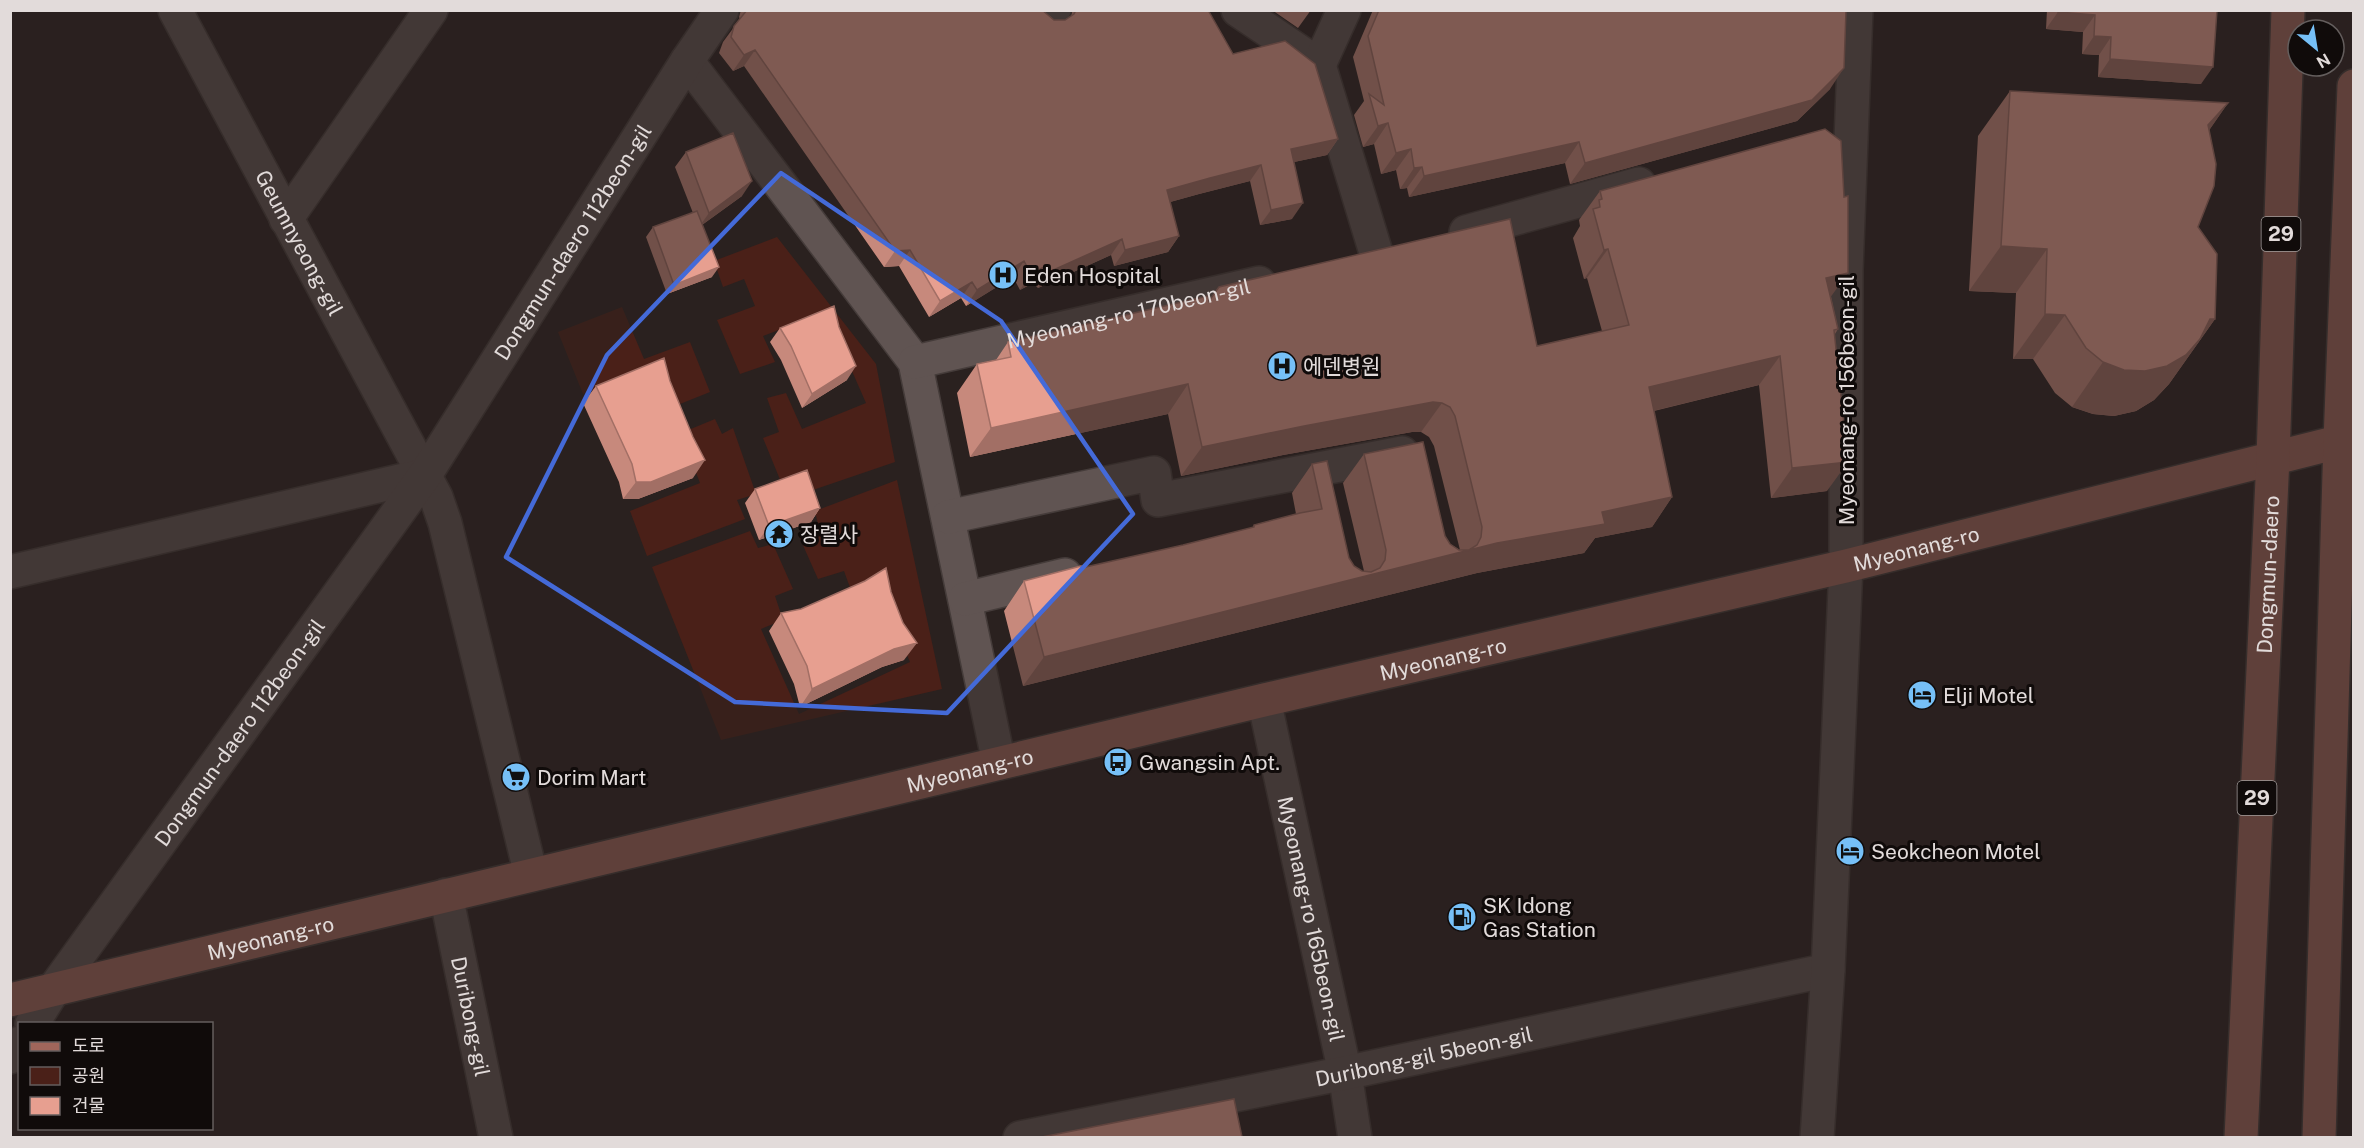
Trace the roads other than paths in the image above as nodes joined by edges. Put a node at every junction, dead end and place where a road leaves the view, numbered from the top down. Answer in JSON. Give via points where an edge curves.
{"nodes":[{"id":1,"x":175,"y":10,"type":"edge"},
{"id":2,"x":431,"y":10,"type":"edge"},
{"id":3,"x":722,"y":10,"type":"edge"},
{"id":4,"x":1040,"y":10,"type":"edge"},
{"id":5,"x":1054,"y":10,"type":"edge"},
{"id":6,"x":1238,"y":10,"type":"edge"},
{"id":7,"x":1344,"y":10,"type":"edge"},
{"id":8,"x":1856,"y":10,"type":"edge"},
{"id":9,"x":2288,"y":10,"type":"edge"},
{"id":10,"x":687,"y":61,"type":"junction"},
{"id":11,"x":1319,"y":65,"type":"junction"},
{"id":12,"x":2354,"y":86,"type":"edge"},
{"id":13,"x":1851,"y":126,"type":"junction"},
{"id":14,"x":1816,"y":135,"type":"edge"},
{"id":15,"x":1666,"y":177,"type":"edge"},
{"id":16,"x":286,"y":219,"type":"junction"},
{"id":17,"x":1435,"y":240,"type":"edge"},
{"id":18,"x":1377,"y":256,"type":"edge"},
{"id":19,"x":1285,"y":277,"type":"edge"},
{"id":20,"x":915,"y":362,"type":"junction"},
{"id":21,"x":2347,"y":440,"type":"edge"},
{"id":22,"x":2273,"y":458,"type":"junction"},
{"id":23,"x":1422,"y":472,"type":"edge"},
{"id":24,"x":425,"y":475,"type":"junction"},
{"id":25,"x":948,"y":516,"type":"junction"},
{"id":26,"x":1845,"y":566,"type":"junction"},
{"id":27,"x":1090,"y":570,"type":"edge"},
{"id":28,"x":10,"y":572,"type":"edge"},
{"id":29,"x":965,"y":599,"type":"junction"},
{"id":30,"x":1264,"y":700,"type":"junction"},
{"id":31,"x":999,"y":763,"type":"junction"},
{"id":32,"x":531,"y":875,"type":"junction"},
{"id":33,"x":446,"y":895,"type":"junction"},
{"id":34,"x":1828,"y":970,"type":"junction"},
{"id":35,"x":54,"y":989,"type":"junction"},
{"id":36,"x":10,"y":1000,"type":"edge"},
{"id":37,"x":33,"y":1022,"type":"edge"},
{"id":38,"x":1345,"y":1073,"type":"junction"},
{"id":39,"x":496,"y":1137,"type":"edge"},
{"id":40,"x":1020,"y":1137,"type":"edge"},
{"id":41,"x":1355,"y":1137,"type":"edge"},
{"id":42,"x":1816,"y":1137,"type":"edge"},
{"id":43,"x":2241,"y":1137,"type":"edge"},
{"id":44,"x":2319,"y":1137,"type":"edge"}],
"edges":[{"from":1,"to":16,"type":"street","name":"Geumnyeong-gil"},
{"from":2,"to":16,"type":"street"},
{"from":3,"to":10,"type":"street","name":"Dongmun-daero 112beon-gil"},
{"from":4,"to":5,"type":"street","via":[[1048,18]]},
{"from":6,"to":11,"type":"street"},
{"from":7,"to":11,"type":"street"},
{"from":8,"to":13,"type":"street","name":"Myeonang-ro 156beon-gil"},
{"from":9,"to":22,"type":"main road","name":"Dongmun-daero","number":"29"},
{"from":10,"to":20,"type":"street"},
{"from":10,"to":24,"type":"street","name":"Dongmun-daero 112beon-gil"},
{"from":11,"to":18,"type":"street"},
{"from":12,"to":21,"type":"main road"},
{"from":13,"to":14,"type":"street"},
{"from":13,"to":26,"type":"street","name":"Myeonang-ro 156beon-gil","via":[[1846,271]]},
{"from":15,"to":17,"type":"street"},
{"from":16,"to":24,"type":"street","name":"Geumnyeong-gil"},
{"from":19,"to":20,"type":"street","name":"Myeonang-ro 170beon-gil"},
{"from":20,"to":25,"type":"street"},
{"from":21,"to":22,"type":"main road","name":"Myeonang-ro"},
{"from":21,"to":44,"type":"main road"},
{"from":22,"to":26,"type":"main road","name":"Myeonang-ro"},
{"from":22,"to":43,"type":"main road","name":"Dongmun-daero","number":"29"},
{"from":23,"to":25,"type":"street","via":[[1416,450],[1324,481],[1158,501],[1154,473]]},
{"from":24,"to":28,"type":"street"},
{"from":24,"to":32,"type":"street","via":[[445,523]]},
{"from":24,"to":35,"type":"street","name":"Dongmun-daero 112beon-gil"},
{"from":25,"to":29,"type":"street"},
{"from":26,"to":30,"type":"main road","name":"Myeonang-ro"},
{"from":26,"to":34,"type":"street","name":"Myeonang-ro 156beon-gil"},
{"from":27,"to":29,"type":"street"},
{"from":29,"to":31,"type":"street"},
{"from":30,"to":31,"type":"main road","name":"Myeonang-ro"},
{"from":30,"to":38,"type":"street","name":"Myeonang-ro 165beon-gil"},
{"from":31,"to":32,"type":"main road","name":"Myeonang-ro"},
{"from":32,"to":33,"type":"main road","name":"Myeonang-ro"},
{"from":33,"to":35,"type":"main road","name":"Myeonang-ro"},
{"from":33,"to":39,"type":"street","name":"Duribong-gil"},
{"from":34,"to":38,"type":"street","name":"Duribong-gil 5beon-gil"},
{"from":34,"to":42,"type":"street","name":"Myeonang-ro 156beon-gil"},
{"from":35,"to":36,"type":"main road","name":"Myeonang-ro"},
{"from":35,"to":37,"type":"street","name":"Dongmun-daero 112beon-gil"},
{"from":38,"to":40,"type":"street","name":"Duribong-gil 5beon-gil"},
{"from":38,"to":41,"type":"street","name":"Myeonang-ro 165beon-gil"}]}
